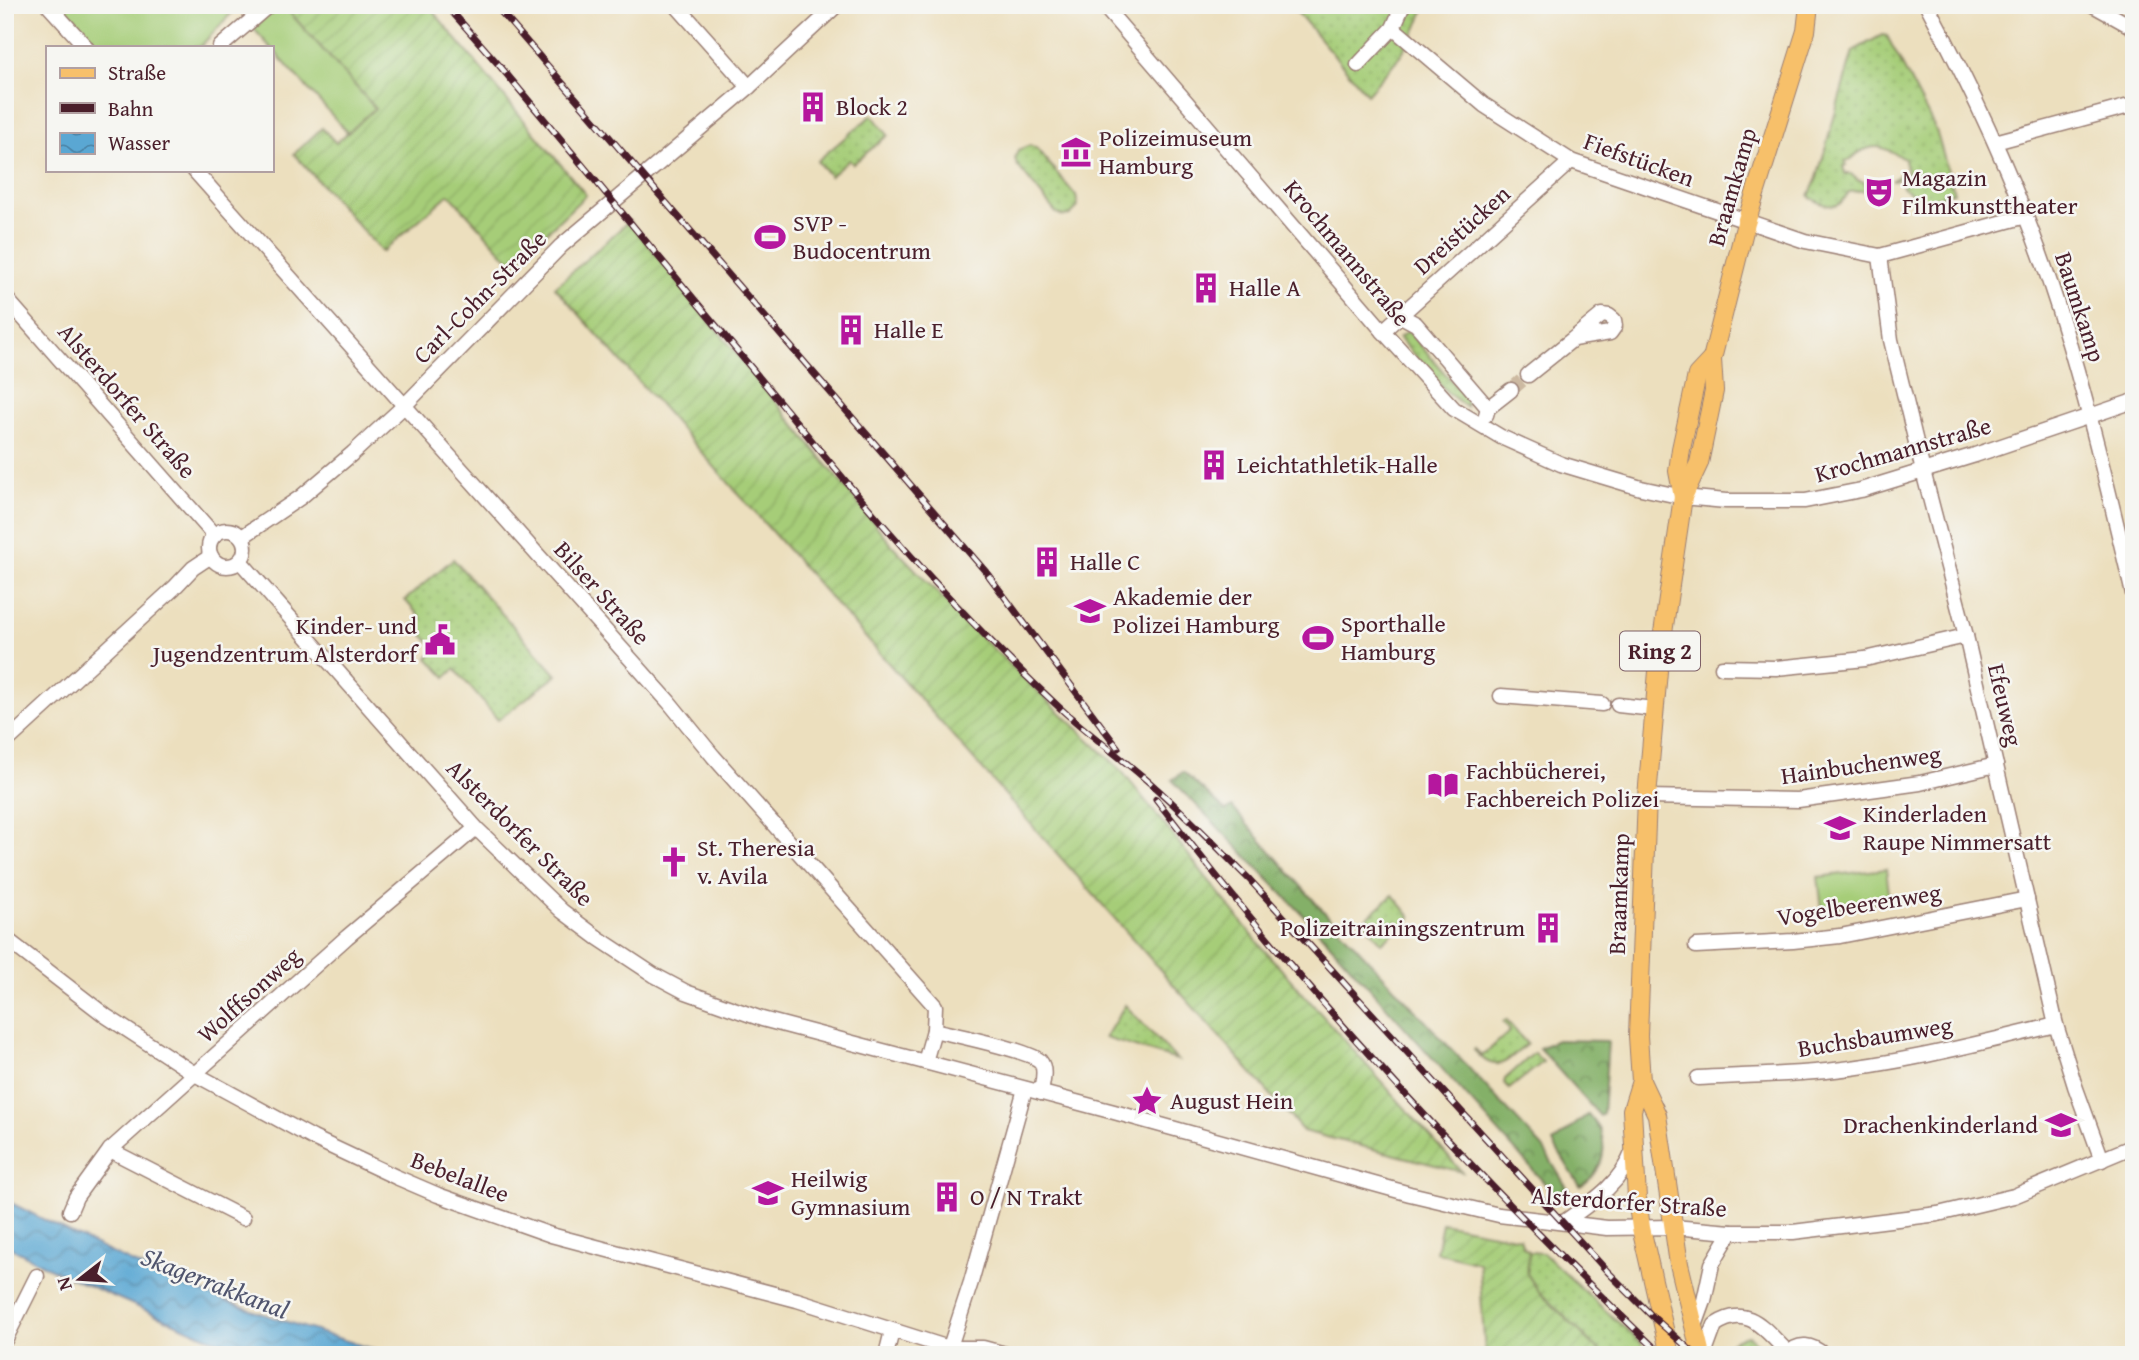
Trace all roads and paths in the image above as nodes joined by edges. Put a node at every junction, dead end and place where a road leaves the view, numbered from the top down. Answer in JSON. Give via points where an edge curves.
{"nodes":[{"id":1,"x":48,"y":5,"type":"edge"},
{"id":2,"x":269,"y":5,"type":"edge"},
{"id":3,"x":676,"y":5,"type":"edge"},
{"id":4,"x":837,"y":5,"type":"edge"},
{"id":5,"x":1103,"y":5,"type":"edge"},
{"id":6,"x":1404,"y":5,"type":"edge"},
{"id":7,"x":1809,"y":5,"type":"edge"},
{"id":8,"x":1822,"y":5,"type":"edge"},
{"id":9,"x":1927,"y":5,"type":"edge"},
{"id":10,"x":2093,"y":5,"type":"edge"},
{"id":11,"x":1393,"y":28,"type":"junction"},
{"id":12,"x":2134,"y":28,"type":"edge"},
{"id":13,"x":1806,"y":31,"type":"junction"},
{"id":14,"x":85,"y":46,"type":"edge"},
{"id":15,"x":221,"y":46,"type":"edge"},
{"id":16,"x":1358,"y":65,"type":"dead end"},
{"id":17,"x":749,"y":87,"type":"junction"},
{"id":18,"x":2133,"y":105,"type":"edge"},
{"id":19,"x":1995,"y":142,"type":"junction"},
{"id":20,"x":1571,"y":161,"type":"junction"},
{"id":21,"x":196,"y":172,"type":"edge"},
{"id":22,"x":2026,"y":216,"type":"junction"},
{"id":23,"x":1746,"y":223,"type":"junction"},
{"id":24,"x":1880,"y":256,"type":"junction"},
{"id":25,"x":5,"y":297,"type":"edge"},
{"id":26,"x":1401,"y":316,"type":"junction"},
{"id":27,"x":1383,"y":331,"type":"junction"},
{"id":28,"x":1573,"y":339,"type":"dead end"},
{"id":29,"x":1528,"y":375,"type":"tunnel mouth"},
{"id":30,"x":1511,"y":390,"type":"tunnel mouth"},
{"id":31,"x":2134,"y":401,"type":"edge"},
{"id":32,"x":404,"y":406,"type":"junction"},
{"id":33,"x":1488,"y":408,"type":"junction"},
{"id":34,"x":2091,"y":416,"type":"junction"},
{"id":35,"x":1482,"y":426,"type":"junction"},
{"id":36,"x":1923,"y":471,"type":"junction"},
{"id":37,"x":1684,"y":497,"type":"junction"},
{"id":38,"x":214,"y":535,"type":"junction"},
{"id":39,"x":242,"y":537,"type":"junction"},
{"id":40,"x":211,"y":556,"type":"junction"},
{"id":41,"x":240,"y":561,"type":"junction"},
{"id":42,"x":2134,"y":598,"type":"edge"},
{"id":43,"x":1966,"y":636,"type":"junction"},
{"id":44,"x":1722,"y":667,"type":"dead end"},
{"id":45,"x":1501,"y":696,"type":"dead end"},
{"id":46,"x":1602,"y":704,"type":"dead end"},
{"id":47,"x":1618,"y":705,"type":"dead end"},
{"id":48,"x":1654,"y":709,"type":"junction"},
{"id":49,"x":5,"y":743,"type":"edge"},
{"id":50,"x":1996,"y":765,"type":"junction"},
{"id":51,"x":1647,"y":797,"type":"junction"},
{"id":52,"x":476,"y":828,"type":"junction"},
{"id":53,"x":2027,"y":899,"type":"junction"},
{"id":54,"x":5,"y":939,"type":"edge"},
{"id":55,"x":1696,"y":946,"type":"dead end"},
{"id":56,"x":2056,"y":1024,"type":"junction"},
{"id":57,"x":934,"y":1030,"type":"junction"},
{"id":58,"x":925,"y":1062,"type":"junction"},
{"id":59,"x":195,"y":1074,"type":"junction"},
{"id":60,"x":1698,"y":1078,"type":"dead end"},
{"id":61,"x":1642,"y":1081,"type":"junction"},
{"id":62,"x":1025,"y":1089,"type":"junction"},
{"id":63,"x":1041,"y":1093,"type":"junction"},
{"id":64,"x":2134,"y":1146,"type":"edge"},
{"id":65,"x":110,"y":1150,"type":"junction"},
{"id":66,"x":1633,"y":1151,"type":"junction"},
{"id":67,"x":2102,"y":1160,"type":"junction"},
{"id":68,"x":70,"y":1211,"type":"dead end"},
{"id":69,"x":243,"y":1218,"type":"dead end"},
{"id":70,"x":1564,"y":1222,"type":"junction"},
{"id":71,"x":1673,"y":1227,"type":"junction"},
{"id":72,"x":1641,"y":1228,"type":"junction"},
{"id":73,"x":1731,"y":1232,"type":"junction"},
{"id":74,"x":37,"y":1276,"type":"dead end"},
{"id":75,"x":1695,"y":1326,"type":"junction"},
{"id":76,"x":892,"y":1331,"type":"junction"},
{"id":77,"x":5,"y":1340,"type":"edge"},
{"id":78,"x":952,"y":1352,"type":"edge"},
{"id":79,"x":1789,"y":1354,"type":"edge"},
{"id":80,"x":886,"y":1355,"type":"edge"},
{"id":81,"x":1009,"y":1355,"type":"edge"},
{"id":82,"x":1670,"y":1355,"type":"edge"},
{"id":83,"x":1703,"y":1355,"type":"edge"},
{"id":84,"x":1824,"y":1355,"type":"edge"}],
"edges":[{"from":1,"to":14,"type":"street"},
{"from":2,"to":15,"type":"street"},
{"from":3,"to":17,"type":"street"},
{"from":4,"to":17,"type":"street","name":"Carl-Cohn-Straße"},
{"from":5,"to":27,"type":"street","name":"Krochmannstraße"},
{"from":6,"to":11,"type":"street"},
{"from":7,"to":13,"type":"main road","name":"Braamkamp","number":"Ring 2"},
{"from":8,"to":13,"type":"main road","name":"Braamkamp","number":"Ring 2"},
{"from":9,"to":19,"type":"street","name":"Baumkamp"},
{"from":10,"to":12,"type":"street"},
{"from":11,"to":16,"type":"street"},
{"from":11,"to":20,"type":"street","name":"Fiefstücken","via":[[1484,104]]},
{"from":13,"to":23,"type":"main road","name":"Braamkamp","number":"Ring 2"},
{"from":17,"to":32,"type":"street","name":"Carl-Cohn-Straße","via":[[552,255]]},
{"from":18,"to":19,"type":"street"},
{"from":19,"to":22,"type":"street","name":"Baumkamp"},
{"from":20,"to":23,"type":"street","name":"Fiefstücken"},
{"from":20,"to":26,"type":"street","name":"Dreistücken"},
{"from":21,"to":32,"type":"street","name":"Bilser Straße"},
{"from":22,"to":24,"type":"street","name":"Fiefstücken"},
{"from":22,"to":34,"type":"street","name":"Baumkamp"},
{"from":23,"to":24,"type":"street","name":"Fiefstücken","via":[[1805,242]]},
{"from":23,"to":37,"type":"main road","name":"Braamkamp","number":"Ring 2","via":[[1712,359],[1697,375],[1678,471]]},
{"from":24,"to":36,"type":"street","name":"Efeuweg","via":[[1891,340]]},
{"from":25,"to":38,"type":"street","name":"Alsterdorfer Straße"},
{"from":26,"to":27,"type":"street","name":"Dreistücken"},
{"from":26,"to":33,"type":"street","name":"Krochmannstraße","via":[[1416,324]]},
{"from":27,"to":35,"type":"street","name":"Krochmannstraße","via":[[1454,409]]},
{"from":28,"to":29,"type":"street"},
{"from":30,"to":33,"type":"street"},
{"from":31,"to":34,"type":"street","name":"Krochmannstraße"},
{"from":32,"to":39,"type":"street","name":"Carl-Cohn-Straße","via":[[302,497]]},
{"from":32,"to":57,"type":"street","name":"Bilser Straße","via":[[935,1006]]},
{"from":33,"to":35,"type":"street"},
{"from":34,"to":36,"type":"street","name":"Krochmannstraße"},
{"from":34,"to":42,"type":"street","name":"Baumkamp"},
{"from":35,"to":37,"type":"street","name":"Krochmannstraße","via":[[1561,464]]},
{"from":36,"to":37,"type":"street","name":"Krochmannstraße","via":[[1861,490],[1805,500]]},
{"from":36,"to":43,"type":"street","name":"Efeuweg"},
{"from":37,"to":48,"type":"main road","name":"Braamkamp","number":"Ring 2"},
{"from":38,"to":39,"type":"street","via":[[227,530]]},
{"from":38,"to":40,"type":"street","via":[[209,544]]},
{"from":39,"to":41,"type":"street","via":[[245,550]]},
{"from":40,"to":41,"type":"street","via":[[222,565]]},
{"from":40,"to":49,"type":"street"},
{"from":41,"to":52,"type":"street","name":"Alsterdorfer Straße"},
{"from":43,"to":44,"type":"street","via":[[1865,659],[1776,668]]},
{"from":43,"to":50,"type":"street","name":"Efeuweg"},
{"from":45,"to":46,"type":"street"},
{"from":47,"to":48,"type":"street"},
{"from":48,"to":51,"type":"main road","name":"Braamkamp","number":"Ring 2"},
{"from":50,"to":51,"type":"street","name":"Hainbuchenweg","via":[[1920,783],[1798,800]]},
{"from":50,"to":53,"type":"street","name":"Efeuweg"},
{"from":51,"to":61,"type":"main road","name":"Braamkamp","number":"Ring 2","via":[[1638,1036]]},
{"from":52,"to":58,"type":"street","name":"Alsterdorfer Straße","via":[[562,911],[609,946],[686,992],[762,1019]]},
{"from":52,"to":59,"type":"street","name":"Wolffsonweg"},
{"from":53,"to":55,"type":"street","name":"Vogelbeerenweg","via":[[1840,936]]},
{"from":53,"to":56,"type":"street","name":"Efeuweg"},
{"from":54,"to":59,"type":"street","name":"Bebelallee","via":[[106,1016]]},
{"from":56,"to":60,"type":"street","name":"Buchsbaumweg","via":[[1877,1064]]},
{"from":56,"to":67,"type":"street","name":"Efeuweg"},
{"from":57,"to":58,"type":"street","name":"Bilser Straße"},
{"from":57,"to":63,"type":"street","via":[[1027,1054],[1041,1062]]},
{"from":58,"to":62,"type":"street","name":"Alsterdorfer Straße"},
{"from":59,"to":65,"type":"street","name":"Wolffsonweg"},
{"from":59,"to":76,"type":"street","name":"Bebelallee","via":[[341,1152],[433,1193],[551,1234],[803,1301]]},
{"from":61,"to":66,"type":"main road","name":"Braamkamp","number":"Ring 2","via":[[1632,1110]]},
{"from":61,"to":71,"type":"main road","name":"Braamkamp","number":"Ring 2","via":[[1657,1115]]},
{"from":62,"to":63,"type":"street","name":"Alsterdorfer Straße"},
{"from":62,"to":78,"type":"street"},
{"from":63,"to":70,"type":"street","name":"Alsterdorfer Straße","via":[[1410,1194],[1499,1215]]},
{"from":64,"to":67,"type":"street","name":"Alsterdorfer Straße"},
{"from":65,"to":68,"type":"street","name":"Wolffsonweg"},
{"from":65,"to":69,"type":"street"},
{"from":66,"to":70,"type":"street","via":[[1606,1192]]},
{"from":66,"to":72,"type":"main road","name":"Braamkamp","number":"Ring 2"},
{"from":67,"to":73,"type":"street","name":"Alsterdorfer Straße","via":[[2014,1196],[1938,1214],[1793,1232]]},
{"from":70,"to":72,"type":"street","name":"Alsterdorfer Straße"},
{"from":71,"to":72,"type":"street","name":"Alsterdorfer Straße"},
{"from":71,"to":73,"type":"street","name":"Alsterdorfer Straße"},
{"from":71,"to":75,"type":"main road","name":"Braamkamp","number":"Ring 2"},
{"from":72,"to":82,"type":"main road","name":"Braamkamp","number":"Ring 2"},
{"from":73,"to":75,"type":"street","via":[[1712,1264]]},
{"from":74,"to":77,"type":"street"},
{"from":75,"to":83,"type":"main road","name":"Braamkamp","number":"Ring 2"},
{"from":76,"to":78,"type":"street","name":"Bebelallee"},
{"from":76,"to":80,"type":"street"},
{"from":78,"to":81,"type":"street","name":"Bebelallee","via":[[984,1348]]},
{"from":79,"to":83,"type":"street","via":[[1756,1322],[1733,1316],[1715,1325]]},
{"from":79,"to":84,"type":"street","via":[[1805,1345]]}]}
